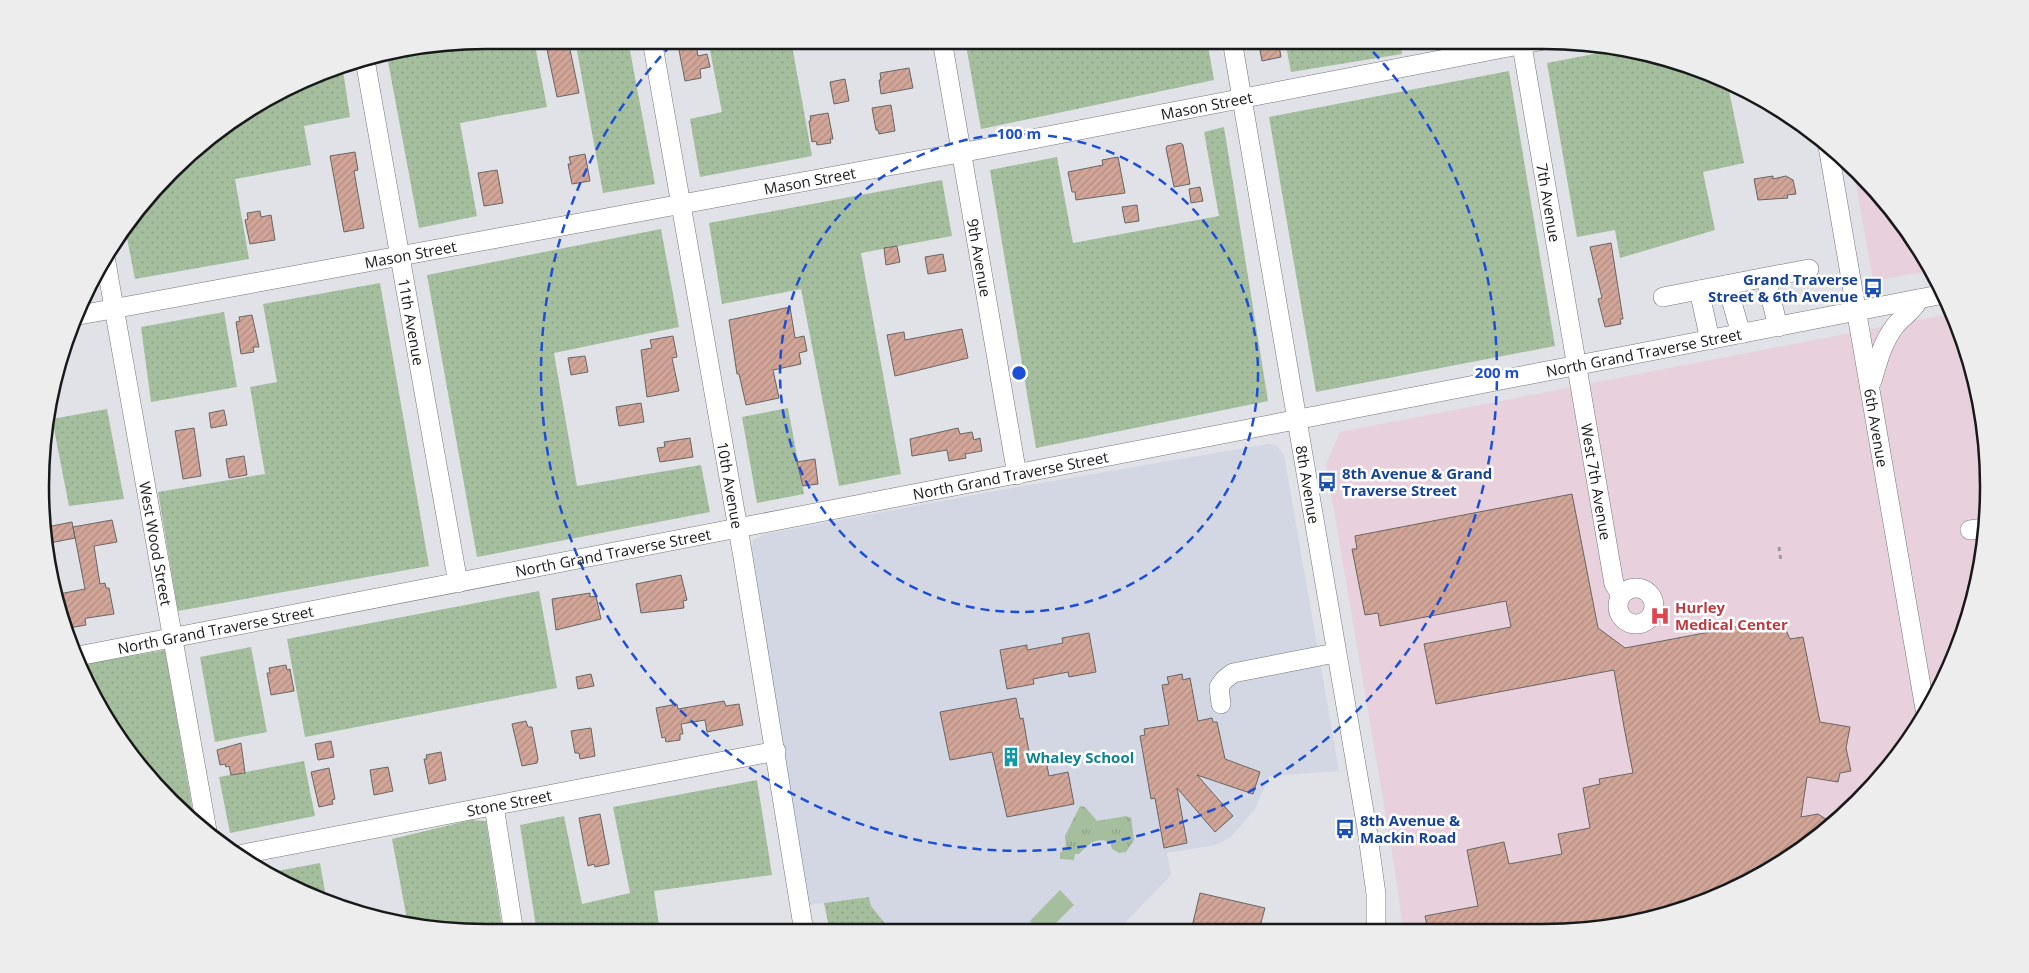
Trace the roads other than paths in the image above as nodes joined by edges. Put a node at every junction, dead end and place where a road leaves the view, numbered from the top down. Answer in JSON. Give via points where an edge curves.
{"nodes":[{"id":1,"x":654,"y":49,"type":"edge"},
{"id":2,"x":944,"y":49,"type":"edge"},
{"id":3,"x":1234,"y":49,"type":"edge"},
{"id":4,"x":1486,"y":49,"type":"edge"},
{"id":5,"x":1522,"y":49,"type":"edge"},
{"id":6,"x":366,"y":66,"type":"edge"},
{"id":7,"x":1242,"y":98,"type":"junction"},
{"id":8,"x":962,"y":152,"type":"junction"},
{"id":9,"x":1830,"y":156,"type":"edge"},
{"id":10,"x":681,"y":204,"type":"junction"},
{"id":11,"x":400,"y":256,"type":"junction"},
{"id":12,"x":107,"y":268,"type":"edge"},
{"id":13,"x":1808,"y":269,"type":"dead end"},
{"id":14,"x":1766,"y":278,"type":"junction"},
{"id":15,"x":1727,"y":285,"type":"junction"},
{"id":16,"x":1699,"y":290,"type":"junction"},
{"id":17,"x":1936,"y":296,"type":"edge"},
{"id":18,"x":1663,"y":297,"type":"dead end"},
{"id":19,"x":1920,"y":299,"type":"junction"},
{"id":20,"x":114,"y":309,"type":"junction"},
{"id":21,"x":1858,"y":312,"type":"junction"},
{"id":22,"x":84,"y":314,"type":"edge"},
{"id":23,"x":1778,"y":327,"type":"junction"},
{"id":24,"x":1741,"y":334,"type":"junction"},
{"id":25,"x":1710,"y":340,"type":"junction"},
{"id":26,"x":1576,"y":365,"type":"junction"},
{"id":27,"x":1870,"y":385,"type":"junction"},
{"id":28,"x":1296,"y":419,"type":"junction"},
{"id":29,"x":1017,"y":476,"type":"junction"},
{"id":30,"x":738,"y":529,"type":"junction"},
{"id":31,"x":458,"y":583,"type":"junction"},
{"id":32,"x":1621,"y":595,"type":"dead end"},
{"id":33,"x":173,"y":638,"type":"junction"},
{"id":34,"x":1335,"y":653,"type":"junction"},
{"id":35,"x":83,"y":655,"type":"edge"},
{"id":36,"x":1924,"y":700,"type":"edge"},
{"id":37,"x":1221,"y":704,"type":"dead end"},
{"id":38,"x":776,"y":751,"type":"junction"},
{"id":39,"x":494,"y":806,"type":"junction"},
{"id":40,"x":205,"y":822,"type":"edge"},
{"id":41,"x":248,"y":853,"type":"edge"},
{"id":42,"x":513,"y":924,"type":"edge"},
{"id":43,"x":803,"y":924,"type":"edge"},
{"id":44,"x":1376,"y":924,"type":"edge"}],
"edges":[{"from":1,"to":10,"type":"street","name":"10th Avenue"},
{"from":2,"to":8,"type":"street","name":"9th Avenue"},
{"from":3,"to":7,"type":"street","name":"8th Avenue"},
{"from":4,"to":7,"type":"street","name":"Mason Street"},
{"from":5,"to":26,"type":"street","name":"7th Avenue"},
{"from":6,"to":11,"type":"street","name":"11th Avenue"},
{"from":7,"to":8,"type":"street","name":"Mason Street"},
{"from":7,"to":28,"type":"street","name":"8th Avenue"},
{"from":8,"to":10,"type":"street","name":"Mason Street"},
{"from":8,"to":29,"type":"street","name":"9th Avenue"},
{"from":9,"to":21,"type":"street","name":"6th Avenue"},
{"from":10,"to":11,"type":"street","name":"Mason Street"},
{"from":10,"to":30,"type":"street","name":"10th Avenue"},
{"from":11,"to":20,"type":"street","name":"Mason Street"},
{"from":11,"to":31,"type":"street","name":"11th Avenue"},
{"from":12,"to":20,"type":"street","name":"West Wood Street"},
{"from":13,"to":14,"type":"street"},
{"from":14,"to":15,"type":"street"},
{"from":14,"to":23,"type":"street"},
{"from":15,"to":16,"type":"street"},
{"from":15,"to":24,"type":"street"},
{"from":16,"to":18,"type":"street"},
{"from":16,"to":25,"type":"street"},
{"from":17,"to":19,"type":"street","name":"North Grand Traverse Street"},
{"from":19,"to":21,"type":"street","name":"North Grand Traverse Street"},
{"from":19,"to":27,"type":"street","via":[[1896,324],[1886,340]]},
{"from":20,"to":22,"type":"street","name":"Mason Street"},
{"from":20,"to":33,"type":"street","name":"West Wood Street"},
{"from":21,"to":23,"type":"street","name":"North Grand Traverse Street"},
{"from":21,"to":27,"type":"street","name":"6th Avenue"},
{"from":23,"to":24,"type":"street","name":"North Grand Traverse Street"},
{"from":24,"to":25,"type":"street","name":"North Grand Traverse Street"},
{"from":25,"to":26,"type":"street","name":"North Grand Traverse Street"},
{"from":26,"to":28,"type":"street","name":"North Grand Traverse Street"},
{"from":26,"to":32,"type":"street","name":"West 7th Avenue","via":[[1614,584]]},
{"from":27,"to":36,"type":"street","name":"6th Avenue"},
{"from":28,"to":29,"type":"street","name":"North Grand Traverse Street"},
{"from":28,"to":34,"type":"street","name":"8th Avenue"},
{"from":29,"to":30,"type":"street","name":"North Grand Traverse Street"},
{"from":30,"to":31,"type":"street","name":"North Grand Traverse Street"},
{"from":30,"to":38,"type":"street","name":"10th Avenue"},
{"from":31,"to":33,"type":"street","name":"North Grand Traverse Street"},
{"from":33,"to":35,"type":"street","name":"North Grand Traverse Street"},
{"from":33,"to":40,"type":"street","name":"West Wood Street"},
{"from":34,"to":37,"type":"street","via":[[1233,674],[1219,687]]},
{"from":34,"to":44,"type":"street","name":"8th Avenue","via":[[1369,843],[1376,894]]},
{"from":38,"to":39,"type":"street","name":"Stone Street"},
{"from":38,"to":43,"type":"street","name":"10th Avenue"},
{"from":39,"to":41,"type":"street","name":"Stone Street"},
{"from":39,"to":42,"type":"street"}]}
